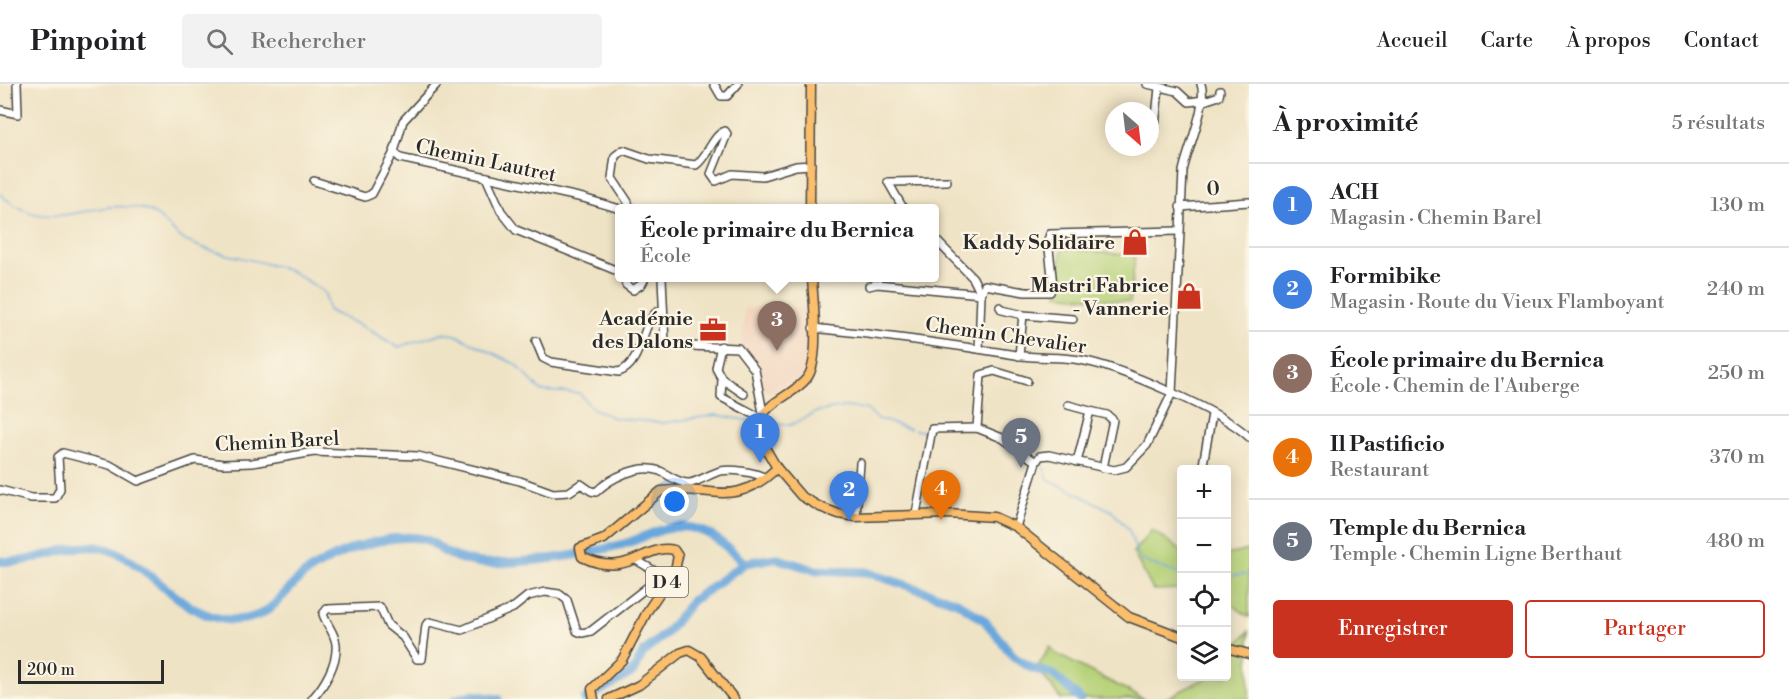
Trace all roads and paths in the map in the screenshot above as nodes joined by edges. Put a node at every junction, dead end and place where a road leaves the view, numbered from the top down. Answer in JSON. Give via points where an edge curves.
{"nodes":[{"id":1,"x":17,"y":84,"type":"edge"},
{"id":2,"x":437,"y":84,"type":"edge"},
{"id":3,"x":714,"y":84,"type":"edge"},
{"id":4,"x":738,"y":84,"type":"edge"},
{"id":5,"x":811,"y":84,"type":"edge"},
{"id":6,"x":1147,"y":84,"type":"edge"},
{"id":7,"x":1201,"y":84,"type":"edge"},
{"id":8,"x":1159,"y":88,"type":"junction"},
{"id":9,"x":1220,"y":91,"type":"dead end"},
{"id":10,"x":1204,"y":100,"type":"junction"},
{"id":11,"x":1158,"y":102,"type":"edge"},
{"id":12,"x":0,"y":110,"type":"edge"},
{"id":13,"x":394,"y":152,"type":"junction"},
{"id":14,"x":811,"y":165,"type":"junction"},
{"id":15,"x":486,"y":177,"type":"junction"},
{"id":16,"x":947,"y":181,"type":"dead end"},
{"id":17,"x":314,"y":182,"type":"dead end"},
{"id":18,"x":1249,"y":202,"type":"edge"},
{"id":19,"x":628,"y":204,"type":"edge"},
{"id":20,"x":810,"y":204,"type":"edge"},
{"id":21,"x":901,"y":204,"type":"edge"},
{"id":22,"x":1180,"y":207,"type":"junction"},
{"id":23,"x":615,"y":208,"type":"edge"},
{"id":24,"x":1179,"y":231,"type":"junction"},
{"id":25,"x":939,"y":243,"type":"edge"},
{"id":26,"x":615,"y":270,"type":"edge"},
{"id":27,"x":625,"y":282,"type":"edge"},
{"id":28,"x":643,"y":282,"type":"edge"},
{"id":29,"x":662,"y":282,"type":"edge"},
{"id":30,"x":812,"y":282,"type":"edge"},
{"id":31,"x":869,"y":286,"type":"dead end"},
{"id":32,"x":981,"y":294,"type":"junction"},
{"id":33,"x":1000,"y":307,"type":"dead end"},
{"id":34,"x":662,"y":310,"type":"junction"},
{"id":35,"x":1023,"y":315,"type":"junction"},
{"id":36,"x":1073,"y":319,"type":"dead end"},
{"id":37,"x":813,"y":328,"type":"junction"},
{"id":38,"x":536,"y":341,"type":"dead end"},
{"id":39,"x":721,"y":346,"type":"junction"},
{"id":40,"x":979,"y":348,"type":"junction"},
{"id":41,"x":1019,"y":356,"type":"junction"},
{"id":42,"x":722,"y":379,"type":"junction"},
{"id":43,"x":1027,"y":381,"type":"dead end"},
{"id":44,"x":1172,"y":393,"type":"junction"},
{"id":45,"x":744,"y":394,"type":"dead end"},
{"id":46,"x":1068,"y":405,"type":"dead end"},
{"id":47,"x":1090,"y":411,"type":"junction"},
{"id":48,"x":1212,"y":414,"type":"junction"},
{"id":49,"x":762,"y":416,"type":"junction"},
{"id":50,"x":977,"y":428,"type":"junction"},
{"id":51,"x":1249,"y":437,"type":"edge"},
{"id":52,"x":1036,"y":462,"type":"junction"},
{"id":53,"x":1077,"y":462,"type":"junction"},
{"id":54,"x":860,"y":463,"type":"dead end"},
{"id":55,"x":1203,"y":465,"type":"edge"},
{"id":56,"x":777,"y":468,"type":"junction"},
{"id":57,"x":1103,"y":468,"type":"junction"},
{"id":58,"x":766,"y":478,"type":"junction"},
{"id":59,"x":0,"y":490,"type":"edge"},
{"id":60,"x":916,"y":514,"type":"junction"},
{"id":61,"x":856,"y":517,"type":"junction"},
{"id":62,"x":1016,"y":527,"type":"junction"},
{"id":63,"x":636,"y":560,"type":"junction"},
{"id":64,"x":1177,"y":635,"type":"edge"},
{"id":65,"x":1231,"y":649,"type":"edge"},
{"id":66,"x":1249,"y":654,"type":"edge"},
{"id":67,"x":312,"y":699,"type":"edge"},
{"id":68,"x":594,"y":699,"type":"edge"},
{"id":69,"x":609,"y":699,"type":"edge"},
{"id":70,"x":734,"y":699,"type":"edge"}],
"edges":[{"from":1,"to":12,"type":"street","via":[[18,114]]},
{"from":2,"to":13,"type":"street","name":"Chemin Lautret","via":[[403,121]]},
{"from":3,"to":4,"type":"street","via":[[721,96],[727,96]]},
{"from":5,"to":14,"type":"main road"},
{"from":6,"to":8,"type":"street"},
{"from":7,"to":10,"type":"street"},
{"from":8,"to":10,"type":"street","via":[[1177,91],[1189,102]]},
{"from":8,"to":11,"type":"street"},
{"from":9,"to":10,"type":"street","via":[[1219,96]]},
{"from":10,"to":22,"type":"street","via":[[1183,171]]},
{"from":13,"to":15,"type":"street","name":"Chemin Lautret","via":[[400,158]]},
{"from":13,"to":17,"type":"street","via":[[375,192],[368,197]]},
{"from":14,"to":19,"type":"street","via":[[763,176],[732,174],[716,181],[711,174],[727,134],[725,130],[696,165],[650,159],[623,150],[615,156],[612,178]]},
{"from":14,"to":20,"type":"main road"},
{"from":15,"to":23,"type":"street","name":"Chemin Lautret"},
{"from":15,"to":26,"type":"street","via":[[501,211],[516,230]]},
{"from":16,"to":21,"type":"street","via":[[888,182]]},
{"from":18,"to":22,"type":"street","name":"0"},
{"from":22,"to":24,"type":"street"},
{"from":24,"to":32,"type":"street","via":[[1050,234],[1050,292],[1025,292],[988,284]]},
{"from":24,"to":44,"type":"street"},
{"from":25,"to":32,"type":"street","via":[[973,278]]},
{"from":27,"to":28,"type":"street","via":[[633,290]]},
{"from":29,"to":34,"type":"street"},
{"from":30,"to":37,"type":"main road"},
{"from":31,"to":32,"type":"street"},
{"from":32,"to":40,"type":"street"},
{"from":33,"to":35,"type":"street"},
{"from":34,"to":38,"type":"street","via":[[654,315],[634,362],[619,372],[551,362],[543,358]]},
{"from":34,"to":39,"type":"street","via":[[665,345]]},
{"from":35,"to":36,"type":"street"},
{"from":35,"to":41,"type":"street"},
{"from":37,"to":40,"type":"street","name":"Chemin Chevalier"},
{"from":37,"to":49,"type":"main road","via":[[814,354],[809,374]]},
{"from":39,"to":42,"type":"street","via":[[716,368]]},
{"from":39,"to":49,"type":"street","via":[[738,348],[752,365]]},
{"from":40,"to":41,"type":"street","name":"Chemin Chevalier"},
{"from":41,"to":44,"type":"street","name":"Chemin Chevalier","via":[[1083,360]]},
{"from":42,"to":45,"type":"street"},
{"from":42,"to":49,"type":"street","via":[[720,397]]},
{"from":43,"to":50,"type":"street","via":[[994,371],[981,375]]},
{"from":44,"to":48,"type":"street","name":"Chemin Chevalier"},
{"from":44,"to":57,"type":"street","via":[[1147,445],[1131,463],[1114,470]]},
{"from":46,"to":47,"type":"street"},
{"from":47,"to":53,"type":"street"},
{"from":47,"to":57,"type":"street","via":[[1113,420]]},
{"from":48,"to":51,"type":"street","name":"Chemin Chevalier"},
{"from":48,"to":55,"type":"street"},
{"from":49,"to":56,"type":"main road","via":[[758,433]]},
{"from":50,"to":52,"type":"street","via":[[1002,438]]},
{"from":50,"to":60,"type":"street","via":[[932,429]]},
{"from":52,"to":53,"type":"street","via":[[1040,456],[1049,455]]},
{"from":52,"to":62,"type":"street"},
{"from":53,"to":57,"type":"street"},
{"from":54,"to":61,"type":"street"},
{"from":56,"to":58,"type":"main road","number":"D 4"},
{"from":56,"to":61,"type":"main road","via":[[807,500],[830,512]]},
{"from":58,"to":59,"type":"street","name":"Chemin Barel","via":[[756,473],[721,471],[689,483],[647,469],[605,483],[596,492],[581,484],[569,492],[553,493],[418,456],[314,452],[252,463],[195,460],[138,481],[110,465],[63,453],[58,457],[60,489],[55,498],[31,498]]},
{"from":58,"to":63,"type":"main road","number":"D 4","via":[[746,491],[730,493],[661,491],[604,539],[582,546],[579,551],[582,557],[612,566]]},
{"from":60,"to":61,"type":"main road"},
{"from":60,"to":62,"type":"main road","via":[[994,517]]},
{"from":62,"to":64,"type":"main road","via":[[1129,617]]},
{"from":63,"to":67,"type":"street","via":[[653,570],[654,580],[591,631],[577,630],[567,600],[545,592],[528,596],[513,608],[462,630],[430,622],[426,625],[422,659],[417,659],[403,637],[388,625],[381,607],[327,609],[323,614],[336,644],[333,663]]},
{"from":63,"to":68,"type":"main road","number":"D 4","via":[[666,549],[674,550],[678,556],[675,570],[622,660],[592,689]]},
{"from":65,"to":66,"type":"main road"},
{"from":69,"to":70,"type":"main road","via":[[639,685],[689,650],[701,657]]}]}
